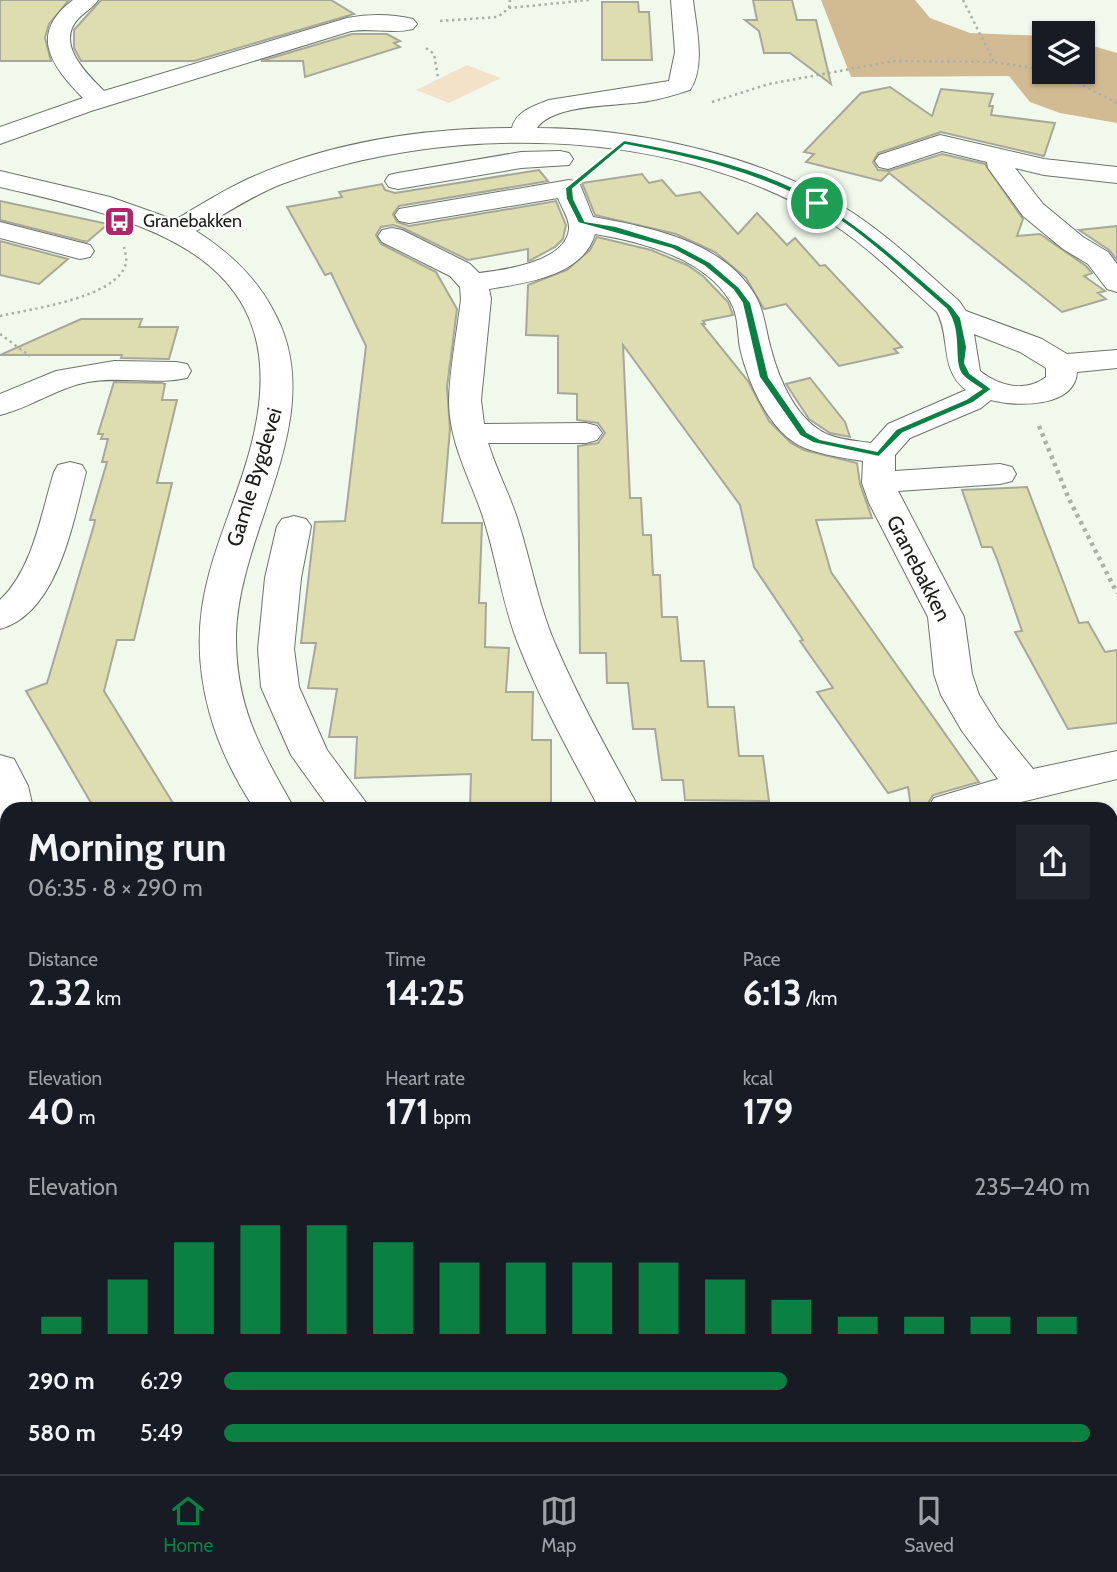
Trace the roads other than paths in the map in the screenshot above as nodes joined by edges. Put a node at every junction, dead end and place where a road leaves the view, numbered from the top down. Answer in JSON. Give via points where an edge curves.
{"nodes":[{"id":1,"x":88,"y":0,"type":"edge"},
{"id":2,"x":681,"y":0,"type":"edge"},
{"id":3,"x":405,"y":24,"type":"road end"},
{"id":4,"x":99,"y":100,"type":"junction"},
{"id":5,"x":523,"y":135,"type":"junction"},
{"id":6,"x":0,"y":136,"type":"edge"},
{"id":7,"x":624,"y":143,"type":"junction"},
{"id":8,"x":999,"y":157,"type":"junction"},
{"id":9,"x":888,"y":161,"type":"dead end"},
{"id":10,"x":587,"y":172,"type":"junction"},
{"id":11,"x":1117,"y":175,"type":"edge"},
{"id":12,"x":0,"y":179,"type":"edge"},
{"id":13,"x":398,"y":181,"type":"dead end"},
{"id":14,"x":582,"y":223,"type":"junction"},
{"id":15,"x":0,"y":230,"type":"edge"},
{"id":16,"x":177,"y":231,"type":"junction"},
{"id":17,"x":80,"y":251,"type":"dead end"},
{"id":18,"x":473,"y":283,"type":"junction"},
{"id":19,"x":1117,"y":283,"type":"edge"},
{"id":20,"x":957,"y":318,"type":"junction"},
{"id":21,"x":1117,"y":359,"type":"edge"},
{"id":22,"x":1060,"y":364,"type":"junction"},
{"id":23,"x":176,"y":371,"type":"dead end"},
{"id":24,"x":987,"y":389,"type":"junction"},
{"id":25,"x":0,"y":406,"type":"edge"},
{"id":26,"x":586,"y":433,"type":"dead end"},
{"id":27,"x":469,"y":435,"type":"junction"},
{"id":28,"x":879,"y":469,"type":"junction"},
{"id":29,"x":70,"y":472,"type":"dead end"},
{"id":30,"x":1000,"y":474,"type":"dead end"},
{"id":31,"x":294,"y":526,"type":"dead end"},
{"id":32,"x":280,"y":606,"type":"junction"},
{"id":33,"x":220,"y":607,"type":"junction"},
{"id":34,"x":0,"y":617,"type":"edge"},
{"id":35,"x":1117,"y":765,"type":"edge"},
{"id":36,"x":0,"y":769,"type":"edge"},
{"id":37,"x":1026,"y":786,"type":"junction"},
{"id":38,"x":12,"y":802,"type":"edge"},
{"id":39,"x":270,"y":802,"type":"edge"},
{"id":40,"x":345,"y":802,"type":"edge"},
{"id":41,"x":616,"y":802,"type":"edge"},
{"id":42,"x":969,"y":802,"type":"edge"}],
"edges":[{"from":1,"to":4,"type":"street","via":[[62,27],[57,47],[65,65]]},
{"from":2,"to":5,"type":"street","via":[[687,52],[681,85],[651,95],[542,111],[526,122]]},
{"from":3,"to":4,"type":"street","via":[[370,21],[347,25]]},
{"from":4,"to":6,"type":"street"},
{"from":5,"to":7,"type":"street"},
{"from":5,"to":16,"type":"street","via":[[405,144],[311,166],[244,192]]},
{"from":7,"to":10,"type":"street"},
{"from":7,"to":20,"type":"street","via":[[730,167],[828,209]]},
{"from":8,"to":9,"type":"street","via":[[940,144]]},
{"from":8,"to":11,"type":"street","via":[[1070,172]]},
{"from":8,"to":19,"type":"street","via":[[1001,168],[1033,210],[1098,258]]},
{"from":10,"to":13,"type":"street","via":[[521,160]]},
{"from":10,"to":14,"type":"street","via":[[570,199]]},
{"from":10,"to":18,"type":"street","via":[[400,226]]},
{"from":12,"to":16,"type":"street","name":"Gamle Bygdevei","via":[[108,205]]},
{"from":14,"to":18,"type":"street","via":[[575,248],[565,257],[520,275]]},
{"from":14,"to":28,"type":"street","via":[[655,240],[713,269],[747,303],[764,377],[803,434]]},
{"from":15,"to":17,"type":"street"},
{"from":16,"to":33,"type":"street","name":"Gamle Bygdevei","via":[[244,285],[265,318],[277,351],[276,408],[231,553]]},
{"from":18,"to":27,"type":"street","via":[[476,299],[465,400]]},
{"from":20,"to":22,"type":"street","via":[[1032,346]]},
{"from":20,"to":24,"type":"street","via":[[961,363],[966,374]]},
{"from":21,"to":22,"type":"street"},
{"from":22,"to":24,"type":"street","via":[[1063,373],[1052,387],[1028,395]]},
{"from":23,"to":25,"type":"street","via":[[76,375]]},
{"from":24,"to":28,"type":"street","via":[[900,431]]},
{"from":26,"to":27,"type":"street"},
{"from":27,"to":41,"type":"street","via":[[537,645]]},
{"from":28,"to":30,"type":"street","via":[[945,476]]},
{"from":28,"to":37,"type":"street","name":"Granebakken","via":[[886,503],[946,617],[956,685],[984,732]]},
{"from":29,"to":34,"type":"street","via":[[26,596]]},
{"from":31,"to":32,"type":"street"},
{"from":32,"to":33,"type":"street"},
{"from":32,"to":40,"type":"street","via":[[276,649],[280,687],[310,755]]},
{"from":33,"to":39,"type":"street","name":"Gamle Bygdevei","via":[[217,655],[227,715],[251,772]]},
{"from":35,"to":37,"type":"street"},
{"from":36,"to":38,"type":"street"},
{"from":37,"to":42,"type":"street"}]}
